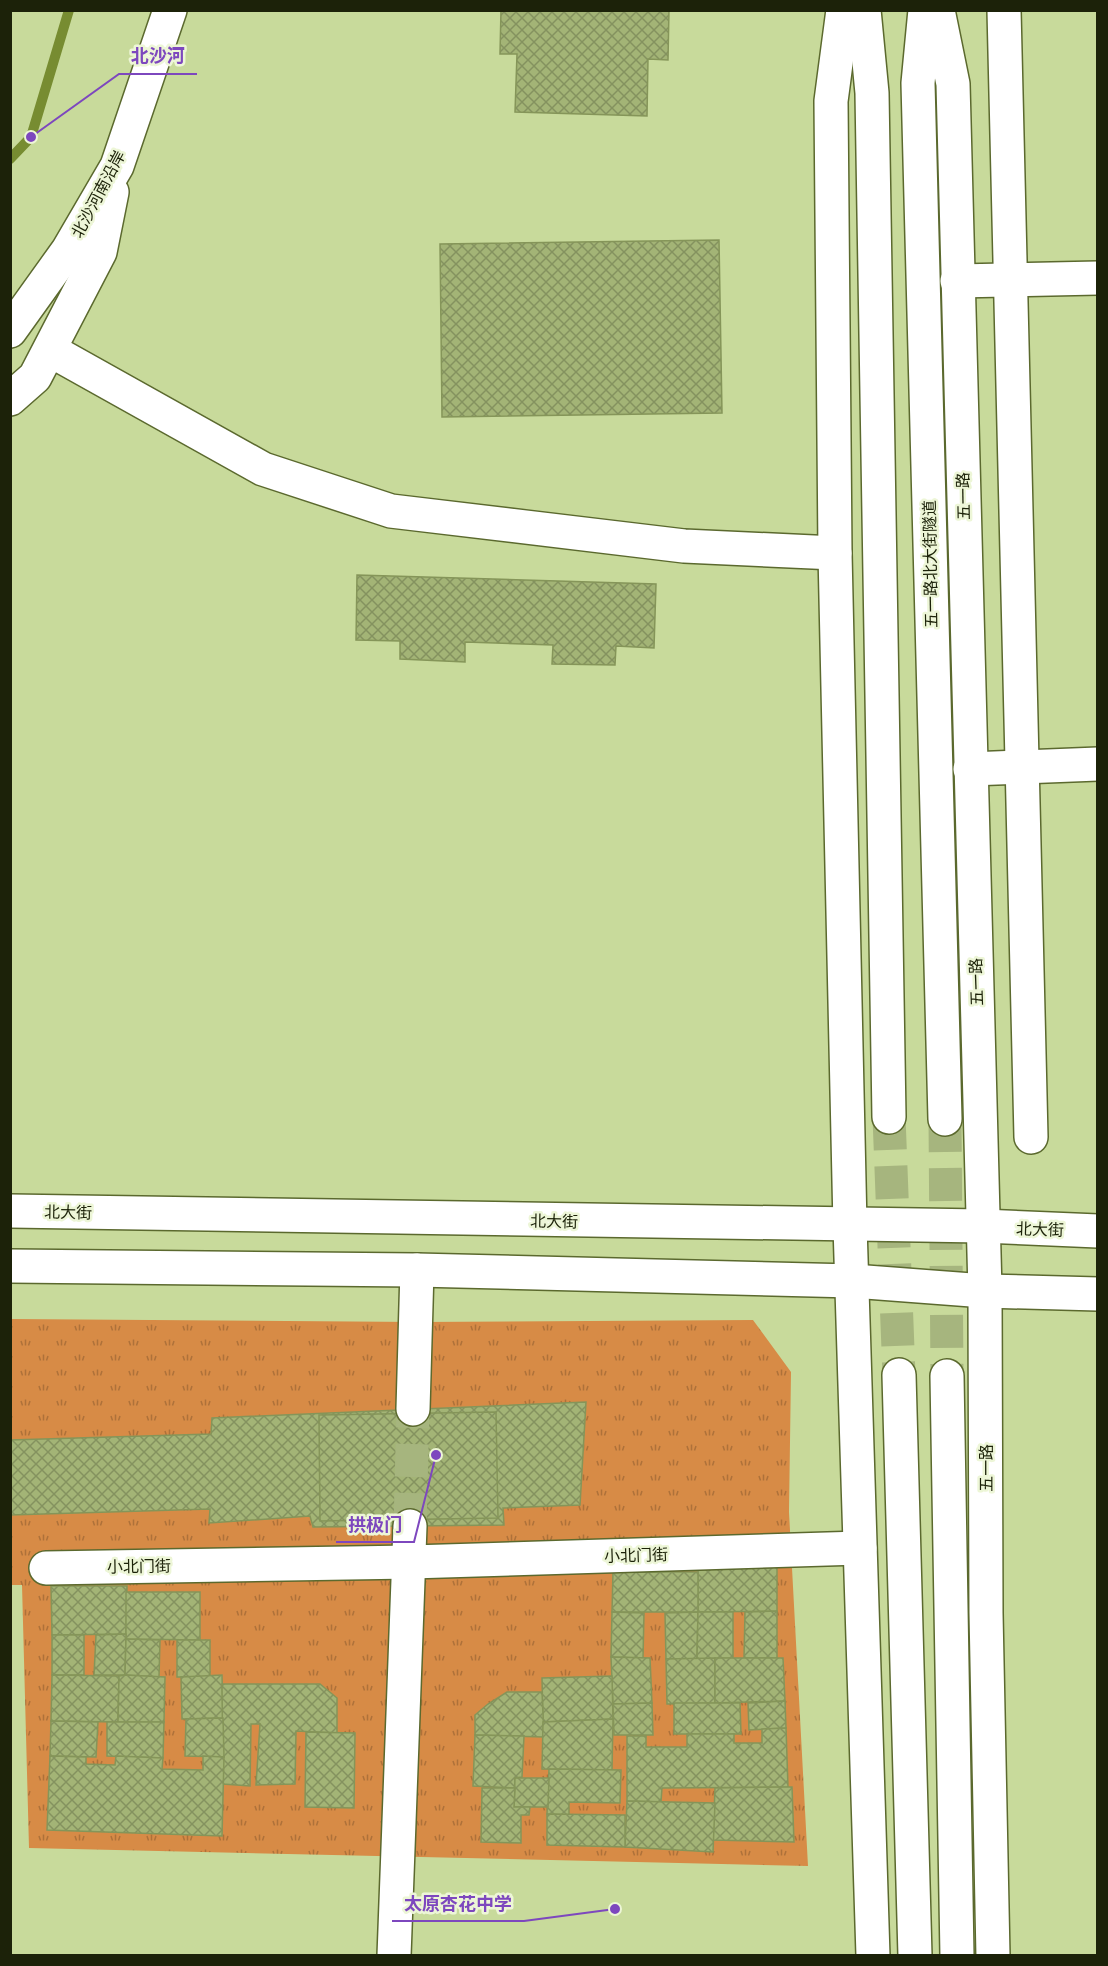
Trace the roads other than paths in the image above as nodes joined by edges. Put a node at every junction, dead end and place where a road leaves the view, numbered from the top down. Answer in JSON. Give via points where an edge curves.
{"nodes":[{"id":1,"x":170,"y":10,"type":"edge"},
{"id":2,"x":843,"y":10,"type":"edge"},
{"id":3,"x":864,"y":10,"type":"edge"},
{"id":4,"x":926,"y":10,"type":"edge"},
{"id":5,"x":938,"y":10,"type":"edge"},
{"id":6,"x":1004,"y":10,"type":"edge"},
{"id":7,"x":117,"y":166,"type":"junction"},
{"id":8,"x":1098,"y":278,"type":"edge"},
{"id":9,"x":1011,"y":280,"type":"junction"},
{"id":10,"x":957,"y":281,"type":"junction"},
{"id":11,"x":10,"y":331,"type":"edge"},
{"id":12,"x":50,"y":350,"type":"junction"},
{"id":13,"x":10,"y":399,"type":"edge"},
{"id":14,"x":835,"y":553,"type":"junction"},
{"id":15,"x":1098,"y":764,"type":"edge"},
{"id":16,"x":1023,"y":767,"type":"junction"},
{"id":17,"x":970,"y":769,"type":"junction"},
{"id":18,"x":890,"y":1117,"type":"tunnel mouth"},
{"id":19,"x":945,"y":1119,"type":"tunnel mouth"},
{"id":20,"x":1031,"y":1137,"type":"dead end"},
{"id":21,"x":10,"y":1211,"type":"edge"},
{"id":22,"x":850,"y":1226,"type":"junction"},
{"id":23,"x":982,"y":1226,"type":"junction"},
{"id":24,"x":1098,"y":1231,"type":"edge"},
{"id":25,"x":10,"y":1266,"type":"edge"},
{"id":26,"x":417,"y":1270,"type":"junction"},
{"id":27,"x":853,"y":1281,"type":"junction"},
{"id":28,"x":985,"y":1291,"type":"junction"},
{"id":29,"x":1098,"y":1294,"type":"edge"},
{"id":30,"x":899,"y":1375,"type":"tunnel mouth"},
{"id":31,"x":947,"y":1377,"type":"tunnel mouth"},
{"id":32,"x":413,"y":1409,"type":"tunnel mouth"},
{"id":33,"x":410,"y":1526,"type":"tunnel mouth"},
{"id":34,"x":860,"y":1548,"type":"junction"},
{"id":35,"x":411,"y":1562,"type":"junction"},
{"id":36,"x":46,"y":1568,"type":"dead end"},
{"id":37,"x":394,"y":1956,"type":"edge"},
{"id":38,"x":873,"y":1956,"type":"edge"},
{"id":39,"x":915,"y":1956,"type":"edge"},
{"id":40,"x":957,"y":1956,"type":"edge"},
{"id":41,"x":993,"y":1956,"type":"edge"}],
"edges":[{"from":1,"to":7,"type":"main road","name":"北沙河南沿岸"},
{"from":2,"to":14,"type":"main road","via":[[831,101]]},
{"from":3,"to":18,"type":"main road","via":[[872,93]]},
{"from":4,"to":19,"type":"main road","name":"五一路北大街隧道","via":[[918,83]]},
{"from":5,"to":10,"type":"main road","name":"五一路","via":[[953,84]]},
{"from":6,"to":9,"type":"main road"},
{"from":7,"to":11,"type":"main road","name":"北沙河南沿岸","via":[[68,250]]},
{"from":7,"to":12,"type":"main road","via":[[100,252]]},
{"from":8,"to":9,"type":"main road"},
{"from":9,"to":10,"type":"main road"},
{"from":9,"to":16,"type":"main road"},
{"from":10,"to":17,"type":"main road","name":"五一路"},
{"from":12,"to":13,"type":"main road","via":[[35,377]]},
{"from":12,"to":14,"type":"main road","via":[[263,469],[391,511],[684,546]]},
{"from":14,"to":22,"type":"main road"},
{"from":15,"to":16,"type":"main road"},
{"from":16,"to":17,"type":"main road"},
{"from":16,"to":20,"type":"main road"},
{"from":17,"to":23,"type":"main road","name":"五一路"},
{"from":21,"to":22,"type":"main road","name":"北大街"},
{"from":22,"to":23,"type":"main road","name":"北大街"},
{"from":22,"to":27,"type":"main road"},
{"from":23,"to":24,"type":"main road","name":"北大街"},
{"from":23,"to":28,"type":"main road","name":"五一路"},
{"from":25,"to":26,"type":"main road"},
{"from":26,"to":27,"type":"main road"},
{"from":26,"to":32,"type":"main road"},
{"from":27,"to":28,"type":"main road"},
{"from":27,"to":34,"type":"main road"},
{"from":28,"to":29,"type":"main road"},
{"from":28,"to":41,"type":"main road","name":"五一路"},
{"from":30,"to":39,"type":"main road"},
{"from":31,"to":40,"type":"main road"},
{"from":33,"to":35,"type":"main road"},
{"from":34,"to":35,"type":"main road","name":"小北门街"},
{"from":34,"to":38,"type":"main road"},
{"from":35,"to":36,"type":"main road","name":"小北门街"},
{"from":35,"to":37,"type":"main road"}]}
